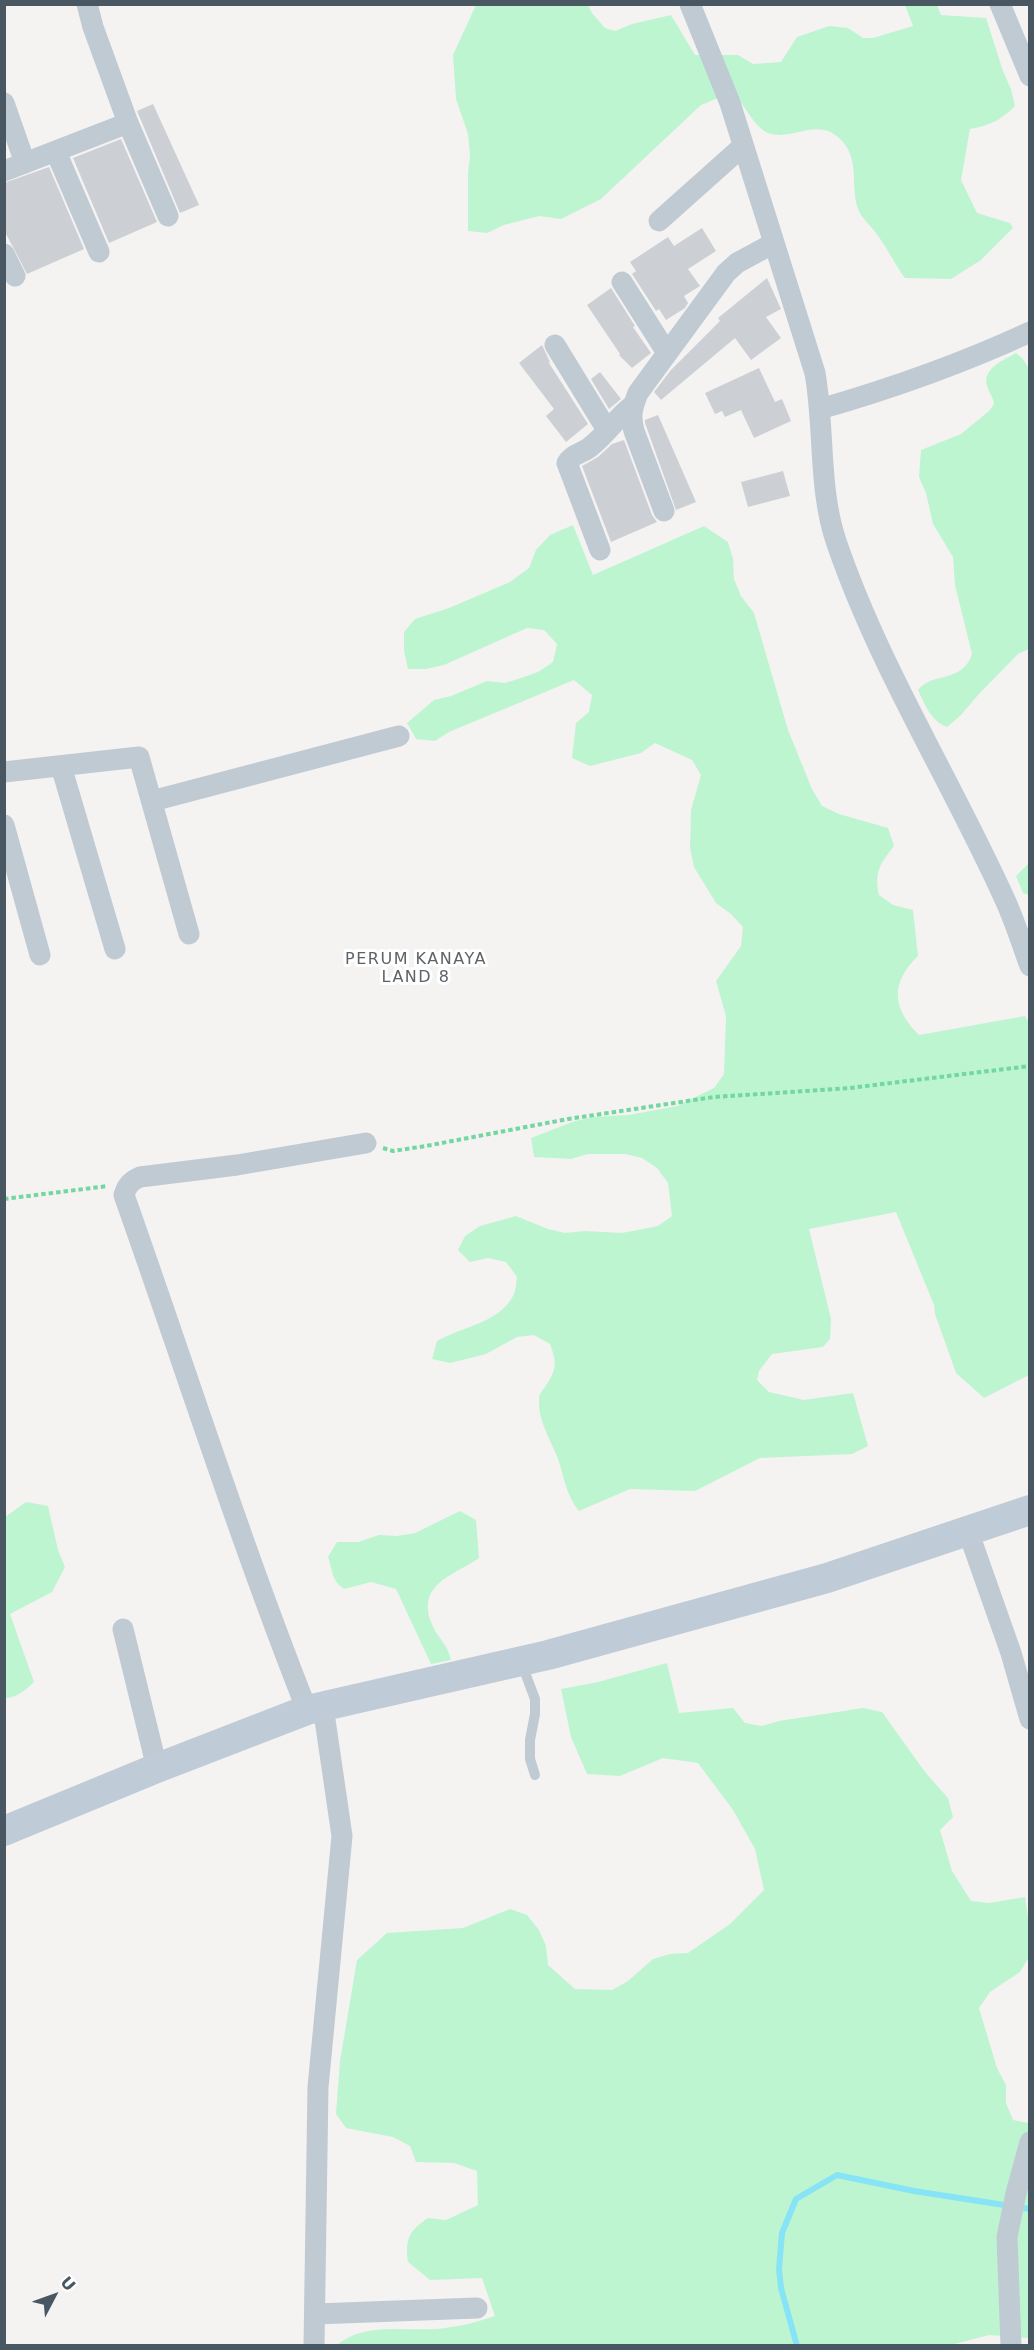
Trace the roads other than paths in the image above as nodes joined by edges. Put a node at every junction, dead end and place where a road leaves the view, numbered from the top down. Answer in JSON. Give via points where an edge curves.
{"nodes":[{"id":1,"x":87,"y":4,"type":"edge"},
{"id":2,"x":690,"y":4,"type":"edge"},
{"id":3,"x":1000,"y":4,"type":"edge"},
{"id":4,"x":1029,"y":76,"type":"edge"},
{"id":5,"x":4,"y":103,"type":"edge"},
{"id":6,"x":128,"y":123,"type":"junction"},
{"id":7,"x":743,"y":146,"type":"junction"},
{"id":8,"x":56,"y":152,"type":"junction"},
{"id":9,"x":25,"y":163,"type":"junction"},
{"id":10,"x":4,"y":171,"type":"edge"},
{"id":11,"x":168,"y":216,"type":"dead end"},
{"id":12,"x":659,"y":221,"type":"dead end"},
{"id":13,"x":774,"y":243,"type":"junction"},
{"id":14,"x":99,"y":252,"type":"dead end"},
{"id":15,"x":4,"y":254,"type":"edge"},
{"id":16,"x":15,"y":276,"type":"dead end"},
{"id":17,"x":622,"y":282,"type":"dead end"},
{"id":18,"x":1029,"y":332,"type":"edge"},
{"id":19,"x":555,"y":345,"type":"dead end"},
{"id":20,"x":667,"y":353,"type":"junction"},
{"id":21,"x":632,"y":406,"type":"junction"},
{"id":22,"x":820,"y":409,"type":"junction"},
{"id":23,"x":607,"y":430,"type":"junction"},
{"id":24,"x":664,"y":511,"type":"dead end"},
{"id":25,"x":600,"y":550,"type":"dead end"},
{"id":26,"x":399,"y":736,"type":"dead end"},
{"id":27,"x":61,"y":766,"type":"junction"},
{"id":28,"x":4,"y":772,"type":"edge"},
{"id":29,"x":152,"y":801,"type":"junction"},
{"id":30,"x":4,"y":825,"type":"edge"},
{"id":31,"x":189,"y":934,"type":"dead end"},
{"id":32,"x":115,"y":949,"type":"dead end"},
{"id":33,"x":40,"y":955,"type":"dead end"},
{"id":34,"x":1029,"y":966,"type":"edge"},
{"id":35,"x":366,"y":1143,"type":"road end"},
{"id":36,"x":1029,"y":1510,"type":"edge"},
{"id":37,"x":968,"y":1531,"type":"junction"},
{"id":38,"x":123,"y":1629,"type":"dead end"},
{"id":39,"x":521,"y":1661,"type":"junction"},
{"id":40,"x":315,"y":1708,"type":"junction"},
{"id":41,"x":1029,"y":1719,"type":"edge"},
{"id":42,"x":157,"y":1768,"type":"junction"},
{"id":43,"x":535,"y":1775,"type":"dead end"},
{"id":44,"x":4,"y":1832,"type":"edge"},
{"id":45,"x":1029,"y":2142,"type":"edge"},
{"id":46,"x":477,"y":2308,"type":"dead end"},
{"id":47,"x":315,"y":2314,"type":"junction"},
{"id":48,"x":312,"y":2345,"type":"edge"},
{"id":49,"x":1011,"y":2346,"type":"edge"}],
"edges":[{"from":1,"to":6,"type":"street"},
{"from":2,"to":7,"type":"street"},
{"from":3,"to":4,"type":"street"},
{"from":5,"to":9,"type":"street"},
{"from":6,"to":8,"type":"street"},
{"from":6,"to":11,"type":"street"},
{"from":7,"to":12,"type":"street"},
{"from":7,"to":13,"type":"street"},
{"from":8,"to":9,"type":"street"},
{"from":8,"to":14,"type":"street"},
{"from":9,"to":10,"type":"street"},
{"from":13,"to":20,"type":"street","via":[[726,273]]},
{"from":13,"to":22,"type":"street","via":[[815,373]]},
{"from":15,"to":16,"type":"street"},
{"from":17,"to":20,"type":"street"},
{"from":18,"to":22,"type":"street","via":[[896,387]]},
{"from":19,"to":23,"type":"street"},
{"from":20,"to":21,"type":"street"},
{"from":21,"to":23,"type":"street"},
{"from":21,"to":24,"type":"street","via":[[634,432]]},
{"from":22,"to":34,"type":"street","via":[[825,485],[837,544],[883,656],[1006,904]]},
{"from":23,"to":25,"type":"street","via":[[567,463]]},
{"from":26,"to":29,"type":"street"},
{"from":27,"to":28,"type":"street"},
{"from":27,"to":29,"type":"street","via":[[139,757]]},
{"from":27,"to":32,"type":"street"},
{"from":29,"to":31,"type":"street"},
{"from":30,"to":33,"type":"street"},
{"from":35,"to":40,"type":"street","via":[[140,1177],[126,1187],[124,1195],[204,1428]]},
{"from":36,"to":37,"type":"main road"},
{"from":37,"to":39,"type":"main road","via":[[827,1578]]},
{"from":37,"to":41,"type":"street","via":[[1011,1653]]},
{"from":38,"to":42,"type":"street"},
{"from":39,"to":40,"type":"main road"},
{"from":39,"to":43,"type":"lane","via":[[535,1699],[530,1740]]},
{"from":40,"to":42,"type":"main road"},
{"from":40,"to":47,"type":"street","via":[[342,1836],[318,2086]]},
{"from":42,"to":44,"type":"main road"},
{"from":45,"to":49,"type":"street","via":[[1007,2237]]},
{"from":46,"to":47,"type":"street"},
{"from":47,"to":48,"type":"street"}]}
